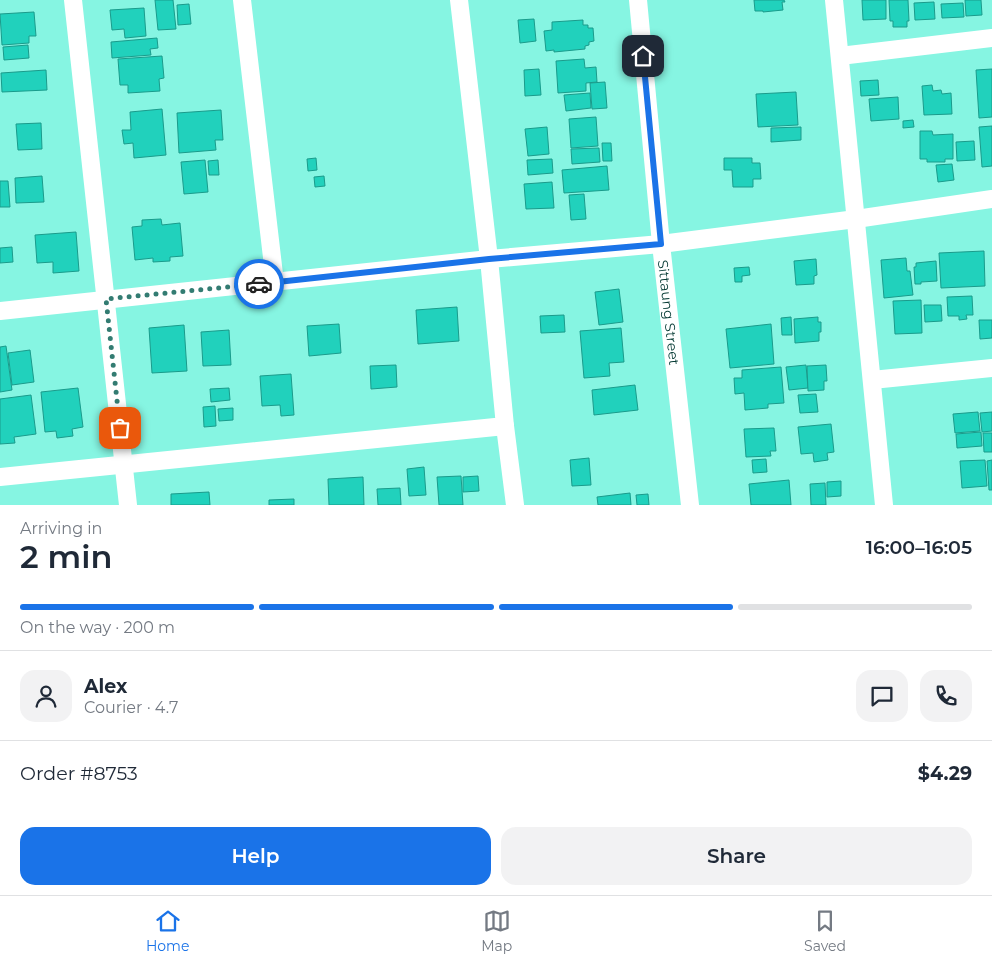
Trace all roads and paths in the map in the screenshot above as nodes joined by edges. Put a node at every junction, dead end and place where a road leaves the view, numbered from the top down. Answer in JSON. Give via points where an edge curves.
{"nodes":[{"id":1,"x":73,"y":0,"type":"edge"},
{"id":2,"x":242,"y":0,"type":"edge"},
{"id":3,"x":459,"y":0,"type":"edge"},
{"id":4,"x":638,"y":0,"type":"edge"},
{"id":5,"x":834,"y":0,"type":"edge"},
{"id":6,"x":992,"y":38,"type":"edge"},
{"id":7,"x":840,"y":56,"type":"junction"},
{"id":8,"x":992,"y":199,"type":"edge"},
{"id":9,"x":856,"y":219,"type":"junction"},
{"id":10,"x":661,"y":244,"type":"junction"},
{"id":11,"x":489,"y":259,"type":"junction"},
{"id":12,"x":275,"y":282,"type":"junction"},
{"id":13,"x":106,"y":299,"type":"junction"},
{"id":14,"x":0,"y":311,"type":"edge"},
{"id":15,"x":992,"y":368,"type":"edge"},
{"id":16,"x":872,"y":380,"type":"junction"},
{"id":17,"x":505,"y":426,"type":"junction"},
{"id":18,"x":124,"y":465,"type":"junction"},
{"id":19,"x":0,"y":477,"type":"edge"},
{"id":20,"x":128,"y":505,"type":"edge"},
{"id":21,"x":515,"y":505,"type":"edge"},
{"id":22,"x":690,"y":505,"type":"edge"},
{"id":23,"x":884,"y":505,"type":"edge"}],
"edges":[{"from":1,"to":13,"type":"street"},
{"from":2,"to":12,"type":"street"},
{"from":3,"to":11,"type":"street"},
{"from":4,"to":10,"type":"street","name":"Sittaung Street"},
{"from":5,"to":7,"type":"street"},
{"from":6,"to":7,"type":"street"},
{"from":7,"to":9,"type":"street"},
{"from":8,"to":9,"type":"street"},
{"from":9,"to":10,"type":"street"},
{"from":9,"to":16,"type":"street"},
{"from":10,"to":11,"type":"street"},
{"from":10,"to":22,"type":"street","name":"Sittaung Street"},
{"from":11,"to":12,"type":"street"},
{"from":11,"to":17,"type":"street"},
{"from":12,"to":13,"type":"street"},
{"from":13,"to":14,"type":"street"},
{"from":13,"to":18,"type":"street"},
{"from":15,"to":16,"type":"street"},
{"from":16,"to":23,"type":"street"},
{"from":17,"to":18,"type":"street"},
{"from":17,"to":21,"type":"street"},
{"from":18,"to":19,"type":"street"},
{"from":18,"to":20,"type":"street"}]}
